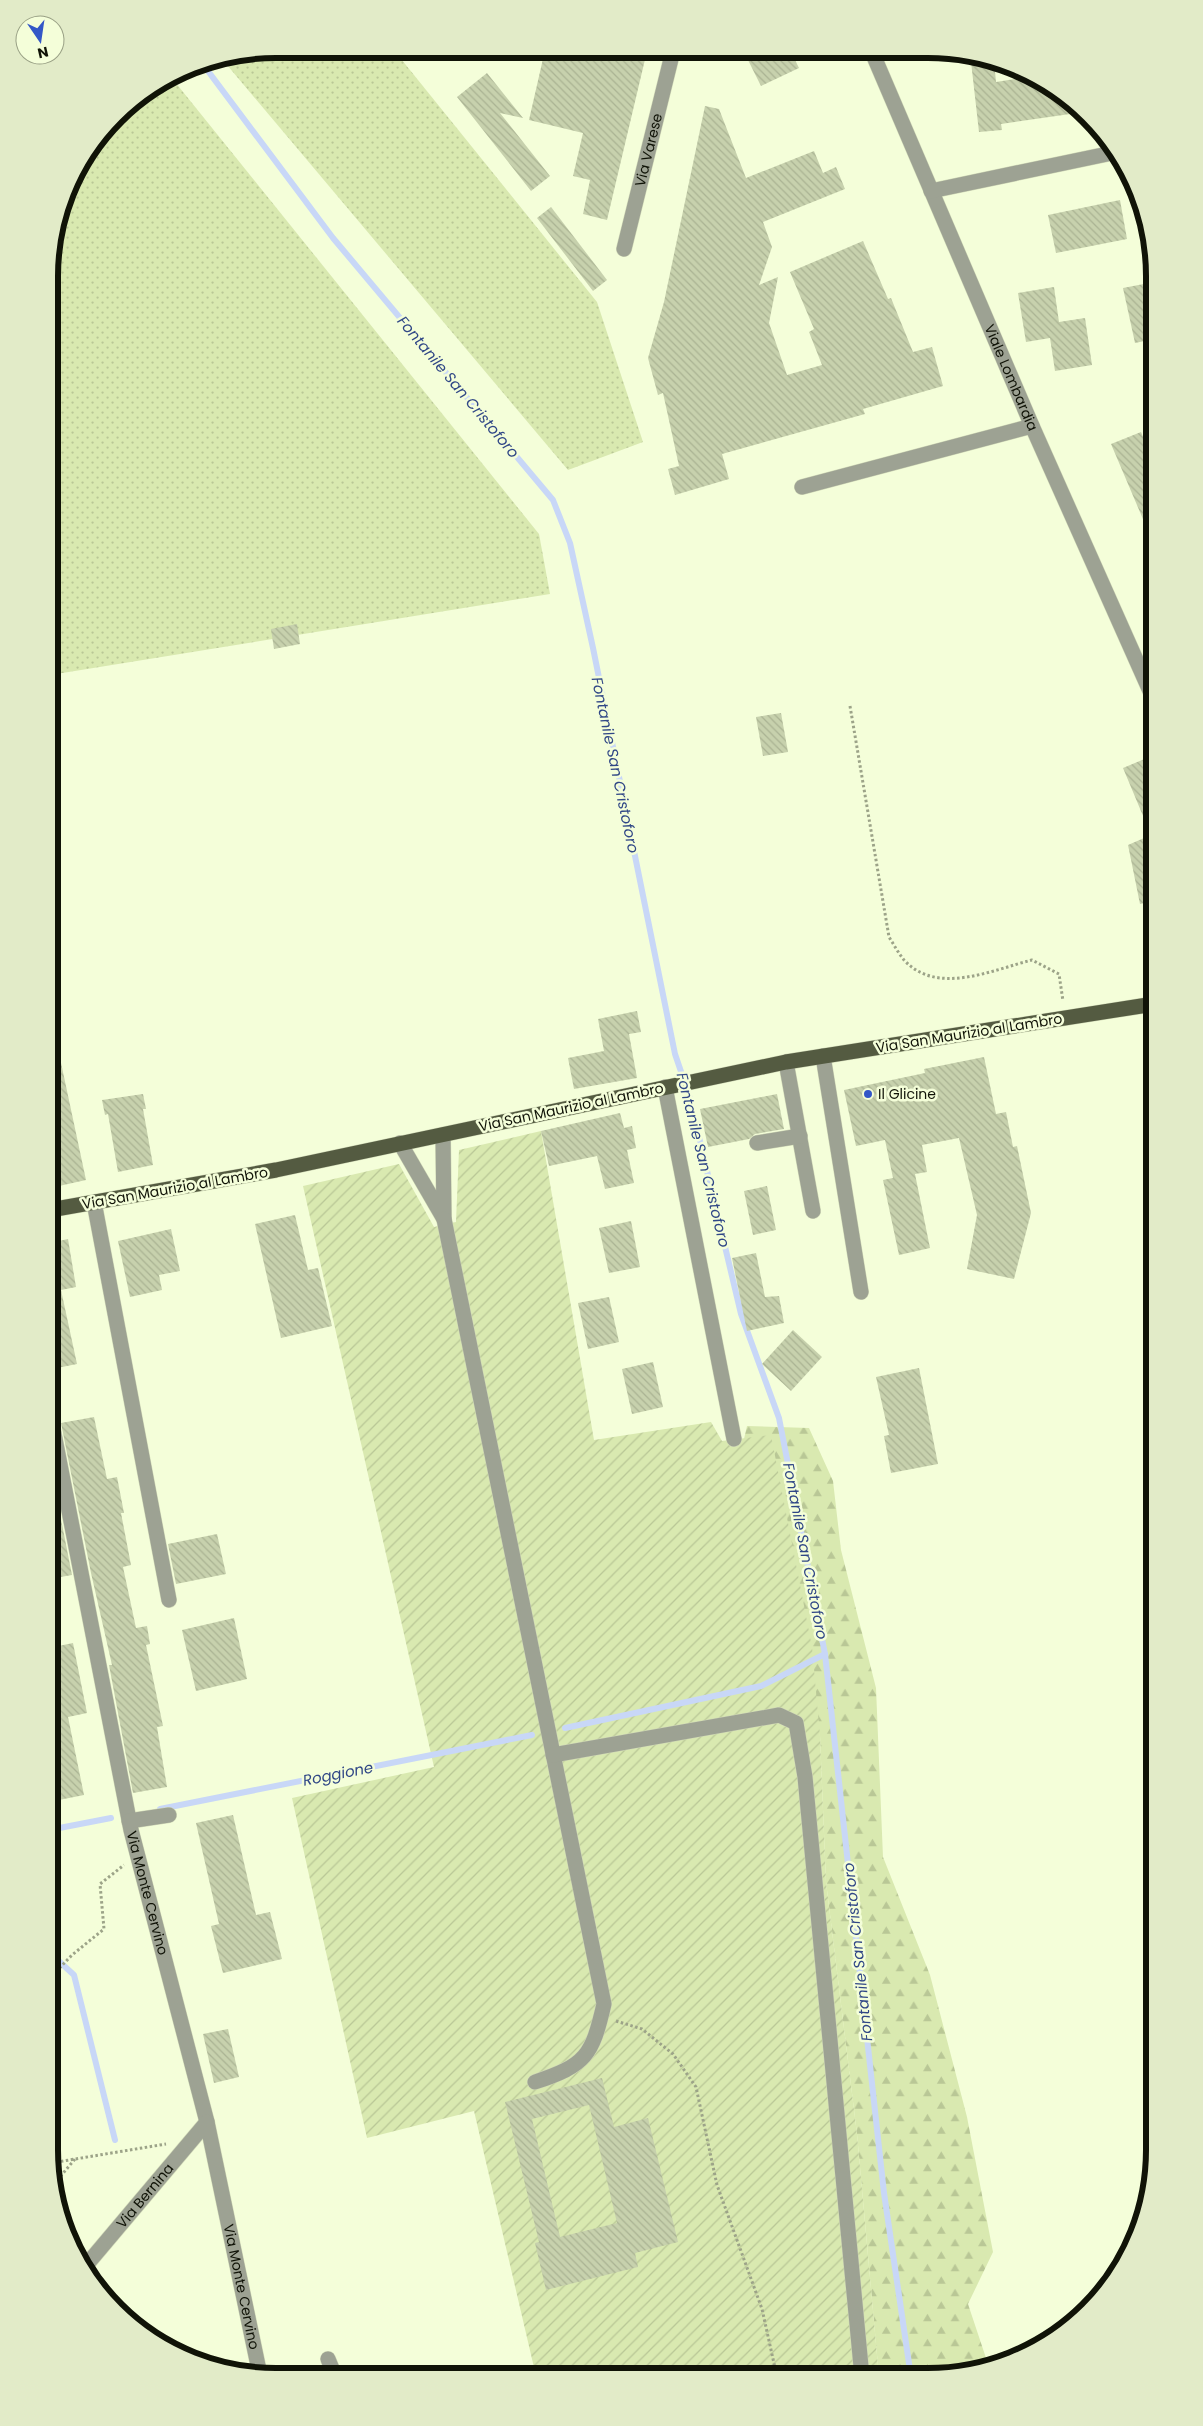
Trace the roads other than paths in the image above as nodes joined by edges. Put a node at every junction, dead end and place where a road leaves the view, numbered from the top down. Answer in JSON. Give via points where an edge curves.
{"nodes":[{"id":1,"x":671,"y":58,"type":"edge"},
{"id":2,"x":875,"y":58,"type":"edge"},
{"id":3,"x":1109,"y":154,"type":"edge"},
{"id":4,"x":931,"y":191,"type":"junction"},
{"id":5,"x":624,"y":249,"type":"dead end"},
{"id":6,"x":1032,"y":426,"type":"junction"},
{"id":7,"x":802,"y":487,"type":"dead end"},
{"id":8,"x":1146,"y":682,"type":"edge"},
{"id":9,"x":1146,"y":1005,"type":"edge"},
{"id":10,"x":823,"y":1056,"type":"junction"},
{"id":11,"x":786,"y":1062,"type":"junction"},
{"id":12,"x":670,"y":1086,"type":"junction"},
{"id":13,"x":443,"y":1135,"type":"junction"},
{"id":14,"x":800,"y":1136,"type":"junction"},
{"id":15,"x":757,"y":1143,"type":"dead end"},
{"id":16,"x":400,"y":1144,"type":"junction"},
{"id":17,"x":94,"y":1202,"type":"junction"},
{"id":18,"x":58,"y":1209,"type":"edge"},
{"id":19,"x":814,"y":1211,"type":"dead end"},
{"id":20,"x":444,"y":1219,"type":"junction"},
{"id":21,"x":861,"y":1292,"type":"dead end"},
{"id":22,"x":734,"y":1439,"type":"dead end"},
{"id":23,"x":58,"y":1450,"type":"edge"},
{"id":24,"x":169,"y":1600,"type":"dead end"},
{"id":25,"x":553,"y":1755,"type":"junction"},
{"id":26,"x":169,"y":1814,"type":"dead end"},
{"id":27,"x":129,"y":1821,"type":"junction"},
{"id":28,"x":535,"y":2082,"type":"dead end"},
{"id":29,"x":207,"y":2122,"type":"junction"},
{"id":30,"x":88,"y":2263,"type":"edge"},
{"id":31,"x":328,"y":2359,"type":"dead end"},
{"id":32,"x":258,"y":2368,"type":"edge"},
{"id":33,"x":332,"y":2368,"type":"edge"},
{"id":34,"x":861,"y":2368,"type":"edge"}],
"edges":[{"from":1,"to":5,"type":"street","name":"Via Varese"},
{"from":2,"to":4,"type":"street","name":"Viale Lombardia"},
{"from":3,"to":4,"type":"street"},
{"from":4,"to":6,"type":"street","name":"Viale Lombardia"},
{"from":6,"to":7,"type":"street"},
{"from":6,"to":8,"type":"street","name":"Viale Lombardia"},
{"from":9,"to":10,"type":"main road","name":"Via San Maurizio al Lambro"},
{"from":10,"to":11,"type":"main road","name":"Via San Maurizio al Lambro"},
{"from":10,"to":21,"type":"street"},
{"from":11,"to":12,"type":"main road","name":"Via San Maurizio al Lambro"},
{"from":11,"to":14,"type":"street"},
{"from":12,"to":13,"type":"main road","name":"Via San Maurizio al Lambro"},
{"from":12,"to":22,"type":"street"},
{"from":13,"to":16,"type":"main road","name":"Via San Maurizio al Lambro"},
{"from":13,"to":20,"type":"street"},
{"from":14,"to":15,"type":"street"},
{"from":14,"to":19,"type":"street"},
{"from":16,"to":17,"type":"main road","name":"Via San Maurizio al Lambro"},
{"from":16,"to":20,"type":"street"},
{"from":17,"to":18,"type":"main road","name":"Via San Maurizio al Lambro"},
{"from":17,"to":24,"type":"street"},
{"from":20,"to":25,"type":"street"},
{"from":23,"to":27,"type":"street","name":"Via Monte Cervino"},
{"from":25,"to":28,"type":"street","via":[[604,2004],[598,2032],[586,2058],[559,2074]]},
{"from":25,"to":34,"type":"street","via":[[779,1714],[796,1723],[806,1787]]},
{"from":26,"to":27,"type":"street"},
{"from":27,"to":29,"type":"street","name":"Via Monte Cervino"},
{"from":29,"to":30,"type":"street","name":"Via Bernina"},
{"from":29,"to":32,"type":"street","name":"Via Monte Cervino"},
{"from":31,"to":33,"type":"street"}]}
